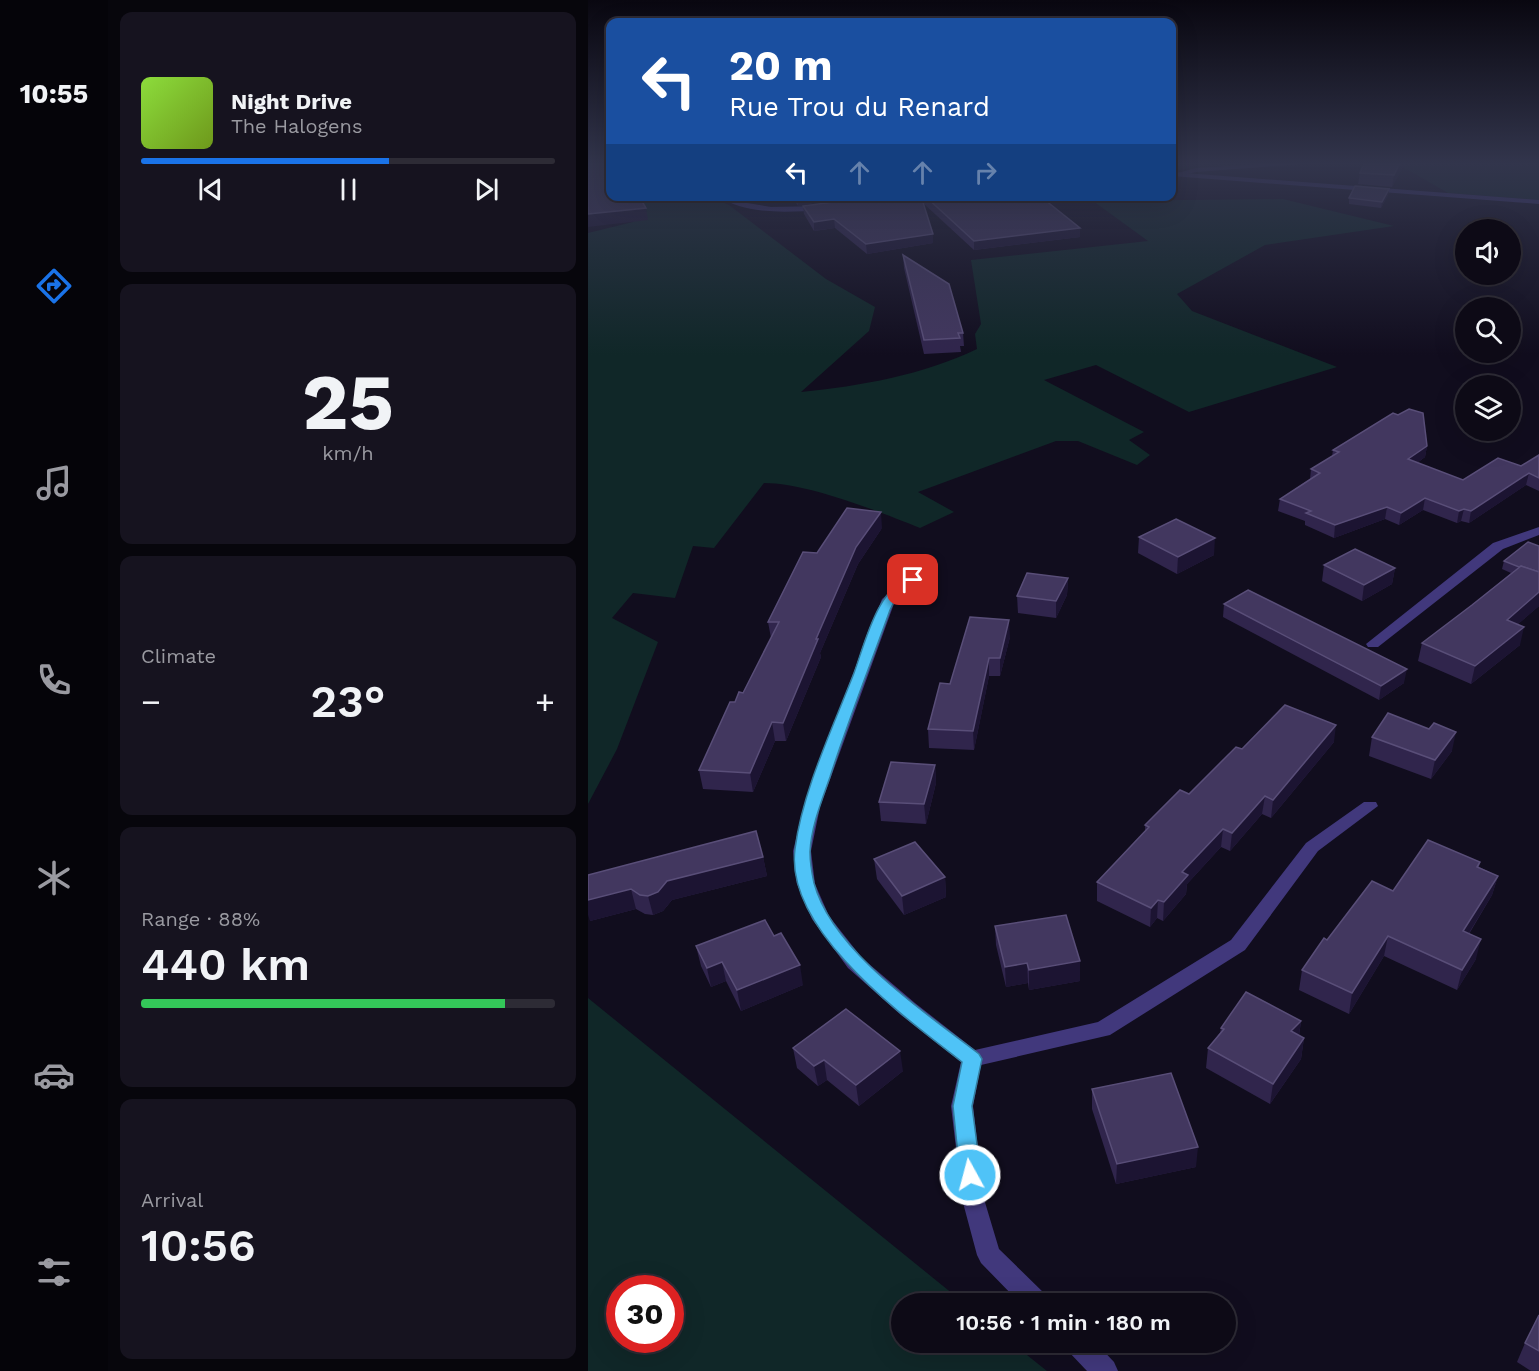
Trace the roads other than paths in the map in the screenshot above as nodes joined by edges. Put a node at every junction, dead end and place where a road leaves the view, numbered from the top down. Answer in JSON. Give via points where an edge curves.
{"nodes":[{"id":1,"x":1539,"y":531,"type":"edge"},
{"id":2,"x":913,"y":580,"type":"dead end"},
{"id":3,"x":1373,"y":644,"type":"dead end"},
{"id":4,"x":1370,"y":806,"type":"dead end"},
{"id":5,"x":972,"y":1059,"type":"junction"},
{"id":6,"x":1027,"y":1293,"type":"edge"},
{"id":7,"x":1088,"y":1353,"type":"edge"},
{"id":8,"x":1105,"y":1371,"type":"edge"}],
"edges":[{"from":1,"to":3,"type":"street","via":[[1498,546]]},
{"from":2,"to":5,"type":"street","via":[[889,599],[832,749],[802,851],[806,884],[821,919],[855,963]]},
{"from":4,"to":5,"type":"street","via":[[1312,847],[1238,945],[1103,1029]]},
{"from":5,"to":6,"type":"street","via":[[962,1106],[973,1198],[989,1255]]},
{"from":7,"to":8,"type":"street"}]}
